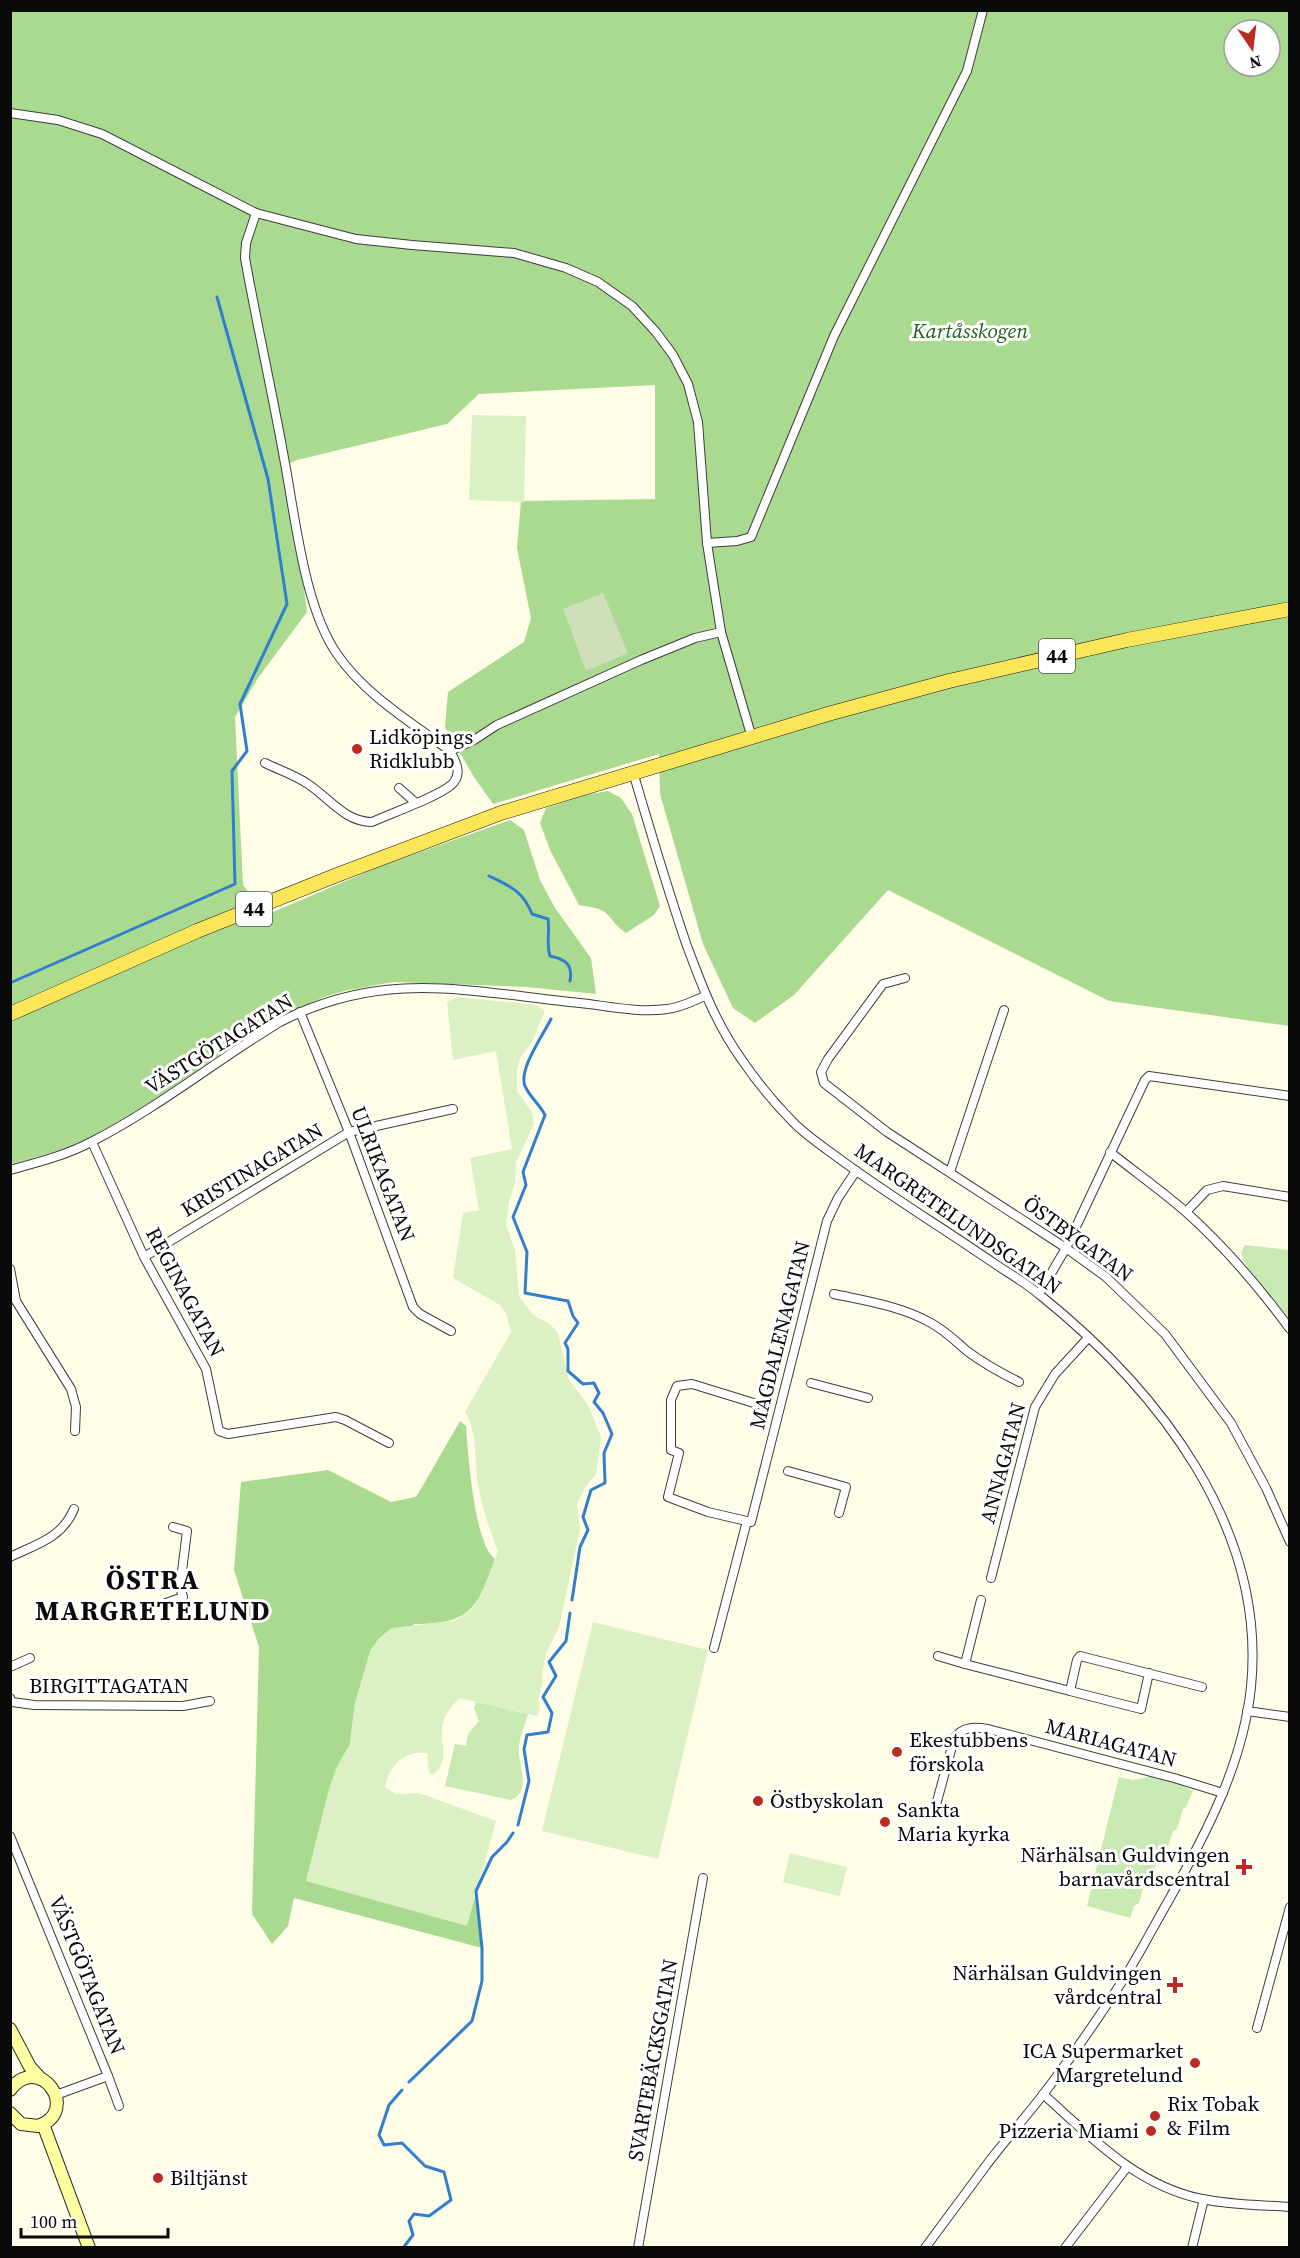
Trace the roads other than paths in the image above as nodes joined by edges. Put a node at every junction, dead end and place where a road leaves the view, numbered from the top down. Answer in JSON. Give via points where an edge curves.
{"nodes":[{"id":1,"x":983,"y":10,"type":"edge"},
{"id":2,"x":10,"y":113,"type":"edge"},
{"id":3,"x":256,"y":213,"type":"junction"},
{"id":4,"x":707,"y":543,"type":"junction"},
{"id":5,"x":1290,"y":609,"type":"edge"},
{"id":6,"x":721,"y":632,"type":"junction"},
{"id":7,"x":753,"y":738,"type":"junction"},
{"id":8,"x":450,"y":751,"type":"junction"},
{"id":9,"x":265,"y":763,"type":"dead end"},
{"id":10,"x":633,"y":772,"type":"junction"},
{"id":11,"x":399,"y":788,"type":"dead end"},
{"id":12,"x":416,"y":802,"type":"junction"},
{"id":13,"x":905,"y":978,"type":"dead end"},
{"id":14,"x":705,"y":996,"type":"junction"},
{"id":15,"x":1004,"y":1010,"type":"dead end"},
{"id":16,"x":300,"y":1012,"type":"junction"},
{"id":17,"x":10,"y":1014,"type":"edge"},
{"id":18,"x":1290,"y":1096,"type":"edge"},
{"id":19,"x":453,"y":1109,"type":"dead end"},
{"id":20,"x":349,"y":1132,"type":"junction"},
{"id":21,"x":92,"y":1142,"type":"junction"},
{"id":22,"x":1110,"y":1152,"type":"junction"},
{"id":23,"x":10,"y":1170,"type":"edge"},
{"id":24,"x":856,"y":1171,"type":"junction"},
{"id":25,"x":950,"y":1172,"type":"junction"},
{"id":26,"x":1290,"y":1197,"type":"edge"},
{"id":27,"x":1186,"y":1212,"type":"junction"},
{"id":28,"x":1065,"y":1248,"type":"junction"},
{"id":29,"x":144,"y":1257,"type":"junction"},
{"id":30,"x":10,"y":1269,"type":"edge"},
{"id":31,"x":834,"y":1294,"type":"dead end"},
{"id":32,"x":1039,"y":1294,"type":"junction"},
{"id":33,"x":13,"y":1302,"type":"edge"},
{"id":34,"x":1290,"y":1329,"type":"edge"},
{"id":35,"x":451,"y":1331,"type":"dead end"},
{"id":36,"x":1088,"y":1338,"type":"junction"},
{"id":37,"x":1019,"y":1382,"type":"dead end"},
{"id":38,"x":811,"y":1383,"type":"dead end"},
{"id":39,"x":868,"y":1398,"type":"dead end"},
{"id":40,"x":757,"y":1404,"type":"dead end"},
{"id":41,"x":75,"y":1431,"type":"dead end"},
{"id":42,"x":389,"y":1443,"type":"dead end"},
{"id":43,"x":788,"y":1471,"type":"dead end"},
{"id":44,"x":74,"y":1509,"type":"dead end"},
{"id":45,"x":839,"y":1513,"type":"dead end"},
{"id":46,"x":750,"y":1518,"type":"junction"},
{"id":47,"x":173,"y":1527,"type":"dead end"},
{"id":48,"x":1290,"y":1542,"type":"edge"},
{"id":49,"x":10,"y":1557,"type":"edge"},
{"id":50,"x":991,"y":1578,"type":"dead end"},
{"id":51,"x":981,"y":1600,"type":"dead end"},
{"id":52,"x":166,"y":1603,"type":"dead end"},
{"id":53,"x":714,"y":1648,"type":"dead end"},
{"id":54,"x":938,"y":1656,"type":"dead end"},
{"id":55,"x":30,"y":1658,"type":"dead end"},
{"id":56,"x":966,"y":1664,"type":"junction"},
{"id":57,"x":10,"y":1667,"type":"edge"},
{"id":58,"x":1149,"y":1673,"type":"junction"},
{"id":59,"x":1202,"y":1687,"type":"dead end"},
{"id":60,"x":1070,"y":1691,"type":"junction"},
{"id":61,"x":10,"y":1698,"type":"edge"},
{"id":62,"x":210,"y":1701,"type":"dead end"},
{"id":63,"x":1248,"y":1711,"type":"junction"},
{"id":64,"x":1290,"y":1717,"type":"edge"},
{"id":65,"x":1223,"y":1793,"type":"junction"},
{"id":66,"x":936,"y":1805,"type":"dead end"},
{"id":67,"x":10,"y":1836,"type":"edge"},
{"id":68,"x":703,"y":1878,"type":"dead end"},
{"id":69,"x":1290,"y":1907,"type":"edge"},
{"id":70,"x":1257,"y":2028,"type":"dead end"},
{"id":71,"x":10,"y":2029,"type":"edge"},
{"id":72,"x":10,"y":2073,"type":"edge"},
{"id":73,"x":108,"y":2076,"type":"junction"},
{"id":74,"x":41,"y":2079,"type":"junction"},
{"id":75,"x":11,"y":2089,"type":"edge"},
{"id":76,"x":1043,"y":2094,"type":"junction"},
{"id":77,"x":56,"y":2096,"type":"junction"},
{"id":78,"x":119,"y":2106,"type":"dead end"},
{"id":79,"x":10,"y":2113,"type":"edge"},
{"id":80,"x":43,"y":2124,"type":"junction"},
{"id":81,"x":1127,"y":2167,"type":"junction"},
{"id":82,"x":1204,"y":2199,"type":"junction"},
{"id":83,"x":1290,"y":2207,"type":"edge"},
{"id":84,"x":89,"y":2247,"type":"edge"},
{"id":85,"x":638,"y":2247,"type":"edge"},
{"id":86,"x":925,"y":2247,"type":"edge"},
{"id":87,"x":1065,"y":2247,"type":"edge"},
{"id":88,"x":1192,"y":2247,"type":"edge"}],
"edges":[{"from":1,"to":4,"type":"street","via":[[967,71],[834,336],[751,537]]},
{"from":2,"to":3,"type":"street","via":[[58,120],[102,134]]},
{"from":3,"to":4,"type":"street","via":[[356,238],[514,253],[598,282],[632,306],[674,355],[688,384],[698,422]]},
{"from":3,"to":8,"type":"street","via":[[245,258],[313,602],[337,655],[397,713]]},
{"from":4,"to":6,"type":"street"},
{"from":5,"to":7,"type":"main road","number":"44","via":[[1127,640],[949,681]]},
{"from":6,"to":7,"type":"street"},
{"from":6,"to":8,"type":"street","via":[[695,638],[610,674],[497,725]]},
{"from":7,"to":10,"type":"main road","number":"44"},
{"from":8,"to":12,"type":"street","via":[[457,764],[455,782]]},
{"from":9,"to":12,"type":"street","via":[[307,783],[360,822],[372,822]]},
{"from":10,"to":14,"type":"street","name":"MARGRETELUNDSGATAN"},
{"from":10,"to":17,"type":"main road","number":"44","via":[[501,813],[337,875],[197,931]]},
{"from":11,"to":12,"type":"street"},
{"from":13,"to":25,"type":"street","name":"ÖSTBYGATAN","via":[[883,984],[821,1072],[824,1083],[887,1132]]},
{"from":14,"to":16,"type":"street","name":"VÄSTGÖTAGATAN","via":[[667,1009],[633,1009],[413,987],[365,992]]},
{"from":14,"to":24,"type":"street","name":"MARGRETELUNDSGATAN","via":[[726,1038],[766,1091],[793,1122]]},
{"from":15,"to":25,"type":"street"},
{"from":16,"to":20,"type":"street","name":"ULRIKAGATAN"},
{"from":16,"to":21,"type":"street","name":"VÄSTGÖTAGATAN"},
{"from":18,"to":22,"type":"street","via":[[1149,1076]]},
{"from":19,"to":20,"type":"street","name":"KRISTINAGATAN"},
{"from":20,"to":29,"type":"street","name":"KRISTINAGATAN"},
{"from":20,"to":35,"type":"street","name":"ULRIKAGATAN","via":[[414,1307]]},
{"from":21,"to":23,"type":"street","name":"VÄSTGÖTAGATAN"},
{"from":21,"to":29,"type":"street","name":"REGINAGATAN"},
{"from":22,"to":27,"type":"street"},
{"from":22,"to":28,"type":"street"},
{"from":24,"to":32,"type":"street","name":"MARGRETELUNDSGATAN"},
{"from":24,"to":46,"type":"street","name":"MAGDALENAGATAN","via":[[827,1221]]},
{"from":25,"to":28,"type":"street","name":"ÖSTBYGATAN"},
{"from":26,"to":27,"type":"street","via":[[1223,1186],[1207,1190]]},
{"from":27,"to":34,"type":"street","via":[[1249,1276]]},
{"from":28,"to":32,"type":"street"},
{"from":28,"to":48,"type":"street","name":"ÖSTBYGATAN","via":[[1106,1277],[1165,1334],[1209,1392],[1251,1458]]},
{"from":29,"to":42,"type":"street","name":"REGINAGATAN","via":[[206,1369],[219,1431],[228,1434],[336,1418]]},
{"from":30,"to":33,"type":"street"},
{"from":31,"to":37,"type":"street","via":[[890,1307],[930,1322]]},
{"from":32,"to":36,"type":"street","name":"MARGRETELUNDSGATAN"},
{"from":33,"to":41,"type":"street","via":[[71,1389]]},
{"from":36,"to":50,"type":"street","name":"ANNAGATAN","via":[[1055,1374],[1035,1407]]},
{"from":36,"to":63,"type":"street","name":"MARGRETELUNDSGATAN","via":[[1143,1393],[1172,1431],[1199,1471],[1224,1521],[1250,1618]]},
{"from":38,"to":39,"type":"street"},
{"from":40,"to":46,"type":"street","via":[[692,1384],[677,1386],[671,1400],[671,1450],[679,1453],[668,1497],[716,1514]]},
{"from":43,"to":45,"type":"street","via":[[846,1487]]},
{"from":44,"to":49,"type":"street","via":[[59,1533]]},
{"from":46,"to":53,"type":"street","name":"MAGDALENAGATAN"},
{"from":47,"to":52,"type":"street","via":[[187,1531],[180,1587],[183,1597]]},
{"from":51,"to":56,"type":"street"},
{"from":54,"to":56,"type":"street"},
{"from":55,"to":57,"type":"street","name":"BIRGITTAGATAN"},
{"from":56,"to":60,"type":"street"},
{"from":58,"to":59,"type":"street"},
{"from":58,"to":60,"type":"street","via":[[1080,1656]]},
{"from":58,"to":60,"type":"street","via":[[1141,1709]]},
{"from":61,"to":62,"type":"street","name":"BIRGITTAGATAN","via":[[17,1704],[34,1705],[183,1706]]},
{"from":63,"to":64,"type":"street"},
{"from":63,"to":65,"type":"street","name":"MARGRETELUNDSGATAN"},
{"from":65,"to":66,"type":"street","name":"MARIAGATAN","via":[[988,1729],[970,1728],[954,1739]]},
{"from":65,"to":76,"type":"street","name":"MARGRETELUNDSGATAN","via":[[1197,1850],[1126,1974]]},
{"from":67,"to":73,"type":"street","name":"VÄSTGÖTAGATAN"},
{"from":68,"to":85,"type":"street","name":"SVARTEBÄCKSGATAN"},
{"from":69,"to":70,"type":"street"},
{"from":71,"to":74,"type":"main road","via":[[30,2067]]},
{"from":72,"to":75,"type":"main road"},
{"from":73,"to":77,"type":"street","name":"VÄSTGÖTAGATAN"},
{"from":73,"to":78,"type":"street"},
{"from":74,"to":75,"type":"main road","via":[[25,2078]]},
{"from":74,"to":77,"type":"main road","via":[[53,2088]]},
{"from":76,"to":81,"type":"street"},
{"from":76,"to":86,"type":"street","name":"MARGRETELUNDSGATAN"},
{"from":77,"to":80,"type":"main road","via":[[55,2112]]},
{"from":79,"to":80,"type":"main road","via":[[26,2126]]},
{"from":80,"to":84,"type":"main road"},
{"from":81,"to":82,"type":"street","via":[[1166,2187]]},
{"from":81,"to":87,"type":"street"},
{"from":82,"to":83,"type":"street"},
{"from":82,"to":88,"type":"street"}]}
